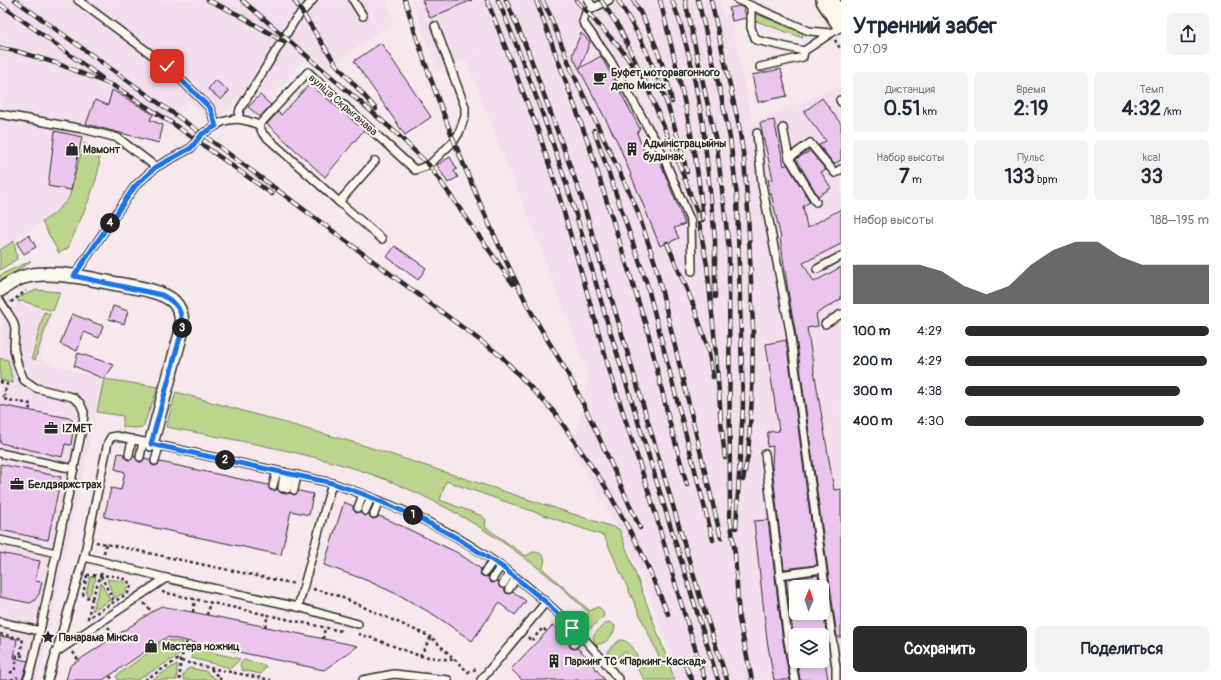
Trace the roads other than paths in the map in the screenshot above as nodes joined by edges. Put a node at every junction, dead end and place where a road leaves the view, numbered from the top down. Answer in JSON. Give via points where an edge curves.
{"nodes":[{"id":1,"x":78,"y":0,"type":"edge"},
{"id":2,"x":313,"y":0,"type":"edge"},
{"id":3,"x":353,"y":0,"type":"edge"},
{"id":4,"x":588,"y":0,"type":"edge"},
{"id":5,"x":609,"y":0,"type":"edge"},
{"id":6,"x":738,"y":0,"type":"edge"},
{"id":7,"x":827,"y":0,"type":"edge"},
{"id":8,"x":751,"y":6,"type":"junction"},
{"id":9,"x":594,"y":8,"type":"junction"},
{"id":10,"x":363,"y":16,"type":"dead end"},
{"id":11,"x":435,"y":26,"type":"dead end"},
{"id":12,"x":836,"y":27,"type":"edge"},
{"id":13,"x":841,"y":27,"type":"edge"},
{"id":14,"x":804,"y":50,"type":"junction"},
{"id":15,"x":760,"y":67,"type":"dead end"},
{"id":16,"x":0,"y":116,"type":"edge"},
{"id":17,"x":238,"y":119,"type":"junction"},
{"id":18,"x":258,"y":125,"type":"junction"},
{"id":19,"x":216,"y":126,"type":"junction"},
{"id":20,"x":784,"y":128,"type":"dead end"},
{"id":21,"x":757,"y":133,"type":"dead end"},
{"id":22,"x":789,"y":158,"type":"junction"},
{"id":23,"x":375,"y":161,"type":"dead end"},
{"id":24,"x":156,"y":167,"type":"junction"},
{"id":25,"x":841,"y":169,"type":"edge"},
{"id":26,"x":339,"y":202,"type":"junction"},
{"id":27,"x":816,"y":202,"type":"dead end"},
{"id":28,"x":382,"y":239,"type":"dead end"},
{"id":29,"x":841,"y":256,"type":"edge"},
{"id":30,"x":817,"y":269,"type":"dead end"},
{"id":31,"x":692,"y":271,"type":"dead end"},
{"id":32,"x":74,"y":276,"type":"junction"},
{"id":33,"x":0,"y":290,"type":"edge"},
{"id":34,"x":2,"y":304,"type":"edge"},
{"id":35,"x":841,"y":314,"type":"edge"},
{"id":36,"x":825,"y":324,"type":"dead end"},
{"id":37,"x":132,"y":439,"type":"junction"},
{"id":38,"x":151,"y":444,"type":"junction"},
{"id":39,"x":0,"y":453,"type":"edge"},
{"id":40,"x":765,"y":454,"type":"dead end"},
{"id":41,"x":129,"y":455,"type":"dead end"},
{"id":42,"x":140,"y":457,"type":"dead end"},
{"id":43,"x":155,"y":460,"type":"dead end"},
{"id":44,"x":74,"y":469,"type":"junction"},
{"id":45,"x":276,"y":471,"type":"junction"},
{"id":46,"x":291,"y":474,"type":"junction"},
{"id":47,"x":332,"y":483,"type":"junction"},
{"id":48,"x":273,"y":486,"type":"dead end"},
{"id":49,"x":363,"y":494,"type":"junction"},
{"id":50,"x":371,"y":498,"type":"junction"},
{"id":51,"x":379,"y":501,"type":"junction"},
{"id":52,"x":358,"y":508,"type":"dead end"},
{"id":53,"x":365,"y":510,"type":"dead end"},
{"id":54,"x":374,"y":514,"type":"dead end"},
{"id":55,"x":0,"y":540,"type":"edge"},
{"id":56,"x":56,"y":553,"type":"junction"},
{"id":57,"x":84,"y":557,"type":"junction"},
{"id":58,"x":493,"y":561,"type":"junction"},
{"id":59,"x":501,"y":566,"type":"junction"},
{"id":60,"x":822,"y":569,"type":"junction"},
{"id":61,"x":485,"y":572,"type":"dead end"},
{"id":62,"x":510,"y":573,"type":"junction"},
{"id":63,"x":780,"y":575,"type":"junction"},
{"id":64,"x":166,"y":578,"type":"junction"},
{"id":65,"x":493,"y":578,"type":"dead end"},
{"id":66,"x":516,"y":578,"type":"junction"},
{"id":67,"x":503,"y":584,"type":"dead end"},
{"id":68,"x":509,"y":589,"type":"dead end"},
{"id":69,"x":546,"y":602,"type":"junction"},
{"id":70,"x":298,"y":607,"type":"junction"},
{"id":71,"x":0,"y":622,"type":"edge"},
{"id":72,"x":358,"y":624,"type":"dead end"},
{"id":73,"x":572,"y":628,"type":"junction"},
{"id":74,"x":40,"y":631,"type":"junction"},
{"id":75,"x":565,"y":636,"type":"dead end"},
{"id":76,"x":581,"y":637,"type":"junction"},
{"id":77,"x":574,"y":644,"type":"dead end"},
{"id":78,"x":55,"y":653,"type":"junction"},
{"id":79,"x":838,"y":665,"type":"edge"},
{"id":80,"x":483,"y":678,"type":"edge"},
{"id":81,"x":27,"y":680,"type":"edge"},
{"id":82,"x":48,"y":680,"type":"edge"},
{"id":83,"x":364,"y":680,"type":"edge"},
{"id":84,"x":448,"y":680,"type":"edge"},
{"id":85,"x":619,"y":680,"type":"edge"},
{"id":86,"x":795,"y":680,"type":"edge"},
{"id":87,"x":836,"y":680,"type":"edge"}],
"edges":[{"from":1,"to":19,"type":"lane","via":[[167,66],[210,108]]},
{"from":2,"to":17,"type":"lane","via":[[291,26],[240,109]]},
{"from":3,"to":10,"type":"lane"},
{"from":4,"to":9,"type":"lane"},
{"from":5,"to":9,"type":"lane"},
{"from":6,"to":8,"type":"lane"},
{"from":7,"to":12,"type":"main road"},
{"from":8,"to":12,"type":"lane","via":[[810,31]]},
{"from":8,"to":14,"type":"lane","via":[[751,28],[756,40]]},
{"from":9,"to":31,"type":"lane","via":[[586,12],[583,22],[610,60],[658,144],[691,222]]},
{"from":11,"to":18,"type":"lane","name":"вуліца Скрыганава","via":[[465,107],[465,116],[454,141],[429,165],[415,170],[308,72]]},
{"from":12,"to":13,"type":"lane"},
{"from":12,"to":14,"type":"lane"},
{"from":14,"to":15,"type":"lane","via":[[803,57]]},
{"from":16,"to":24,"type":"lane","via":[[83,129],[118,138]]},
{"from":17,"to":18,"type":"lane"},
{"from":17,"to":19,"type":"lane"},
{"from":18,"to":26,"type":"lane","via":[[263,134]]},
{"from":19,"to":24,"type":"lane","via":[[202,134],[191,148]]},
{"from":20,"to":22,"type":"lane"},
{"from":21,"to":60,"type":"lane","via":[[762,184],[790,331]]},
{"from":22,"to":25,"type":"lane","via":[[810,143],[835,173]]},
{"from":22,"to":27,"type":"lane"},
{"from":23,"to":26,"type":"lane"},
{"from":24,"to":32,"type":"lane","via":[[135,186]]},
{"from":26,"to":28,"type":"lane"},
{"from":29,"to":30,"type":"lane"},
{"from":32,"to":33,"type":"street","via":[[25,276]]},
{"from":32,"to":38,"type":"street","via":[[162,295],[179,308],[182,330]]},
{"from":34,"to":44,"type":"lane","via":[[13,321],[14,349],[24,380],[36,388],[72,397],[80,403],[84,412]]},
{"from":35,"to":36,"type":"lane"},
{"from":37,"to":38,"type":"lane"},
{"from":37,"to":41,"type":"lane"},
{"from":37,"to":57,"type":"lane","via":[[116,436],[111,437],[108,442]]},
{"from":38,"to":42,"type":"lane"},
{"from":38,"to":43,"type":"lane"},
{"from":38,"to":45,"type":"lane"},
{"from":39,"to":44,"type":"lane"},
{"from":40,"to":63,"type":"lane"},
{"from":44,"to":56,"type":"lane"},
{"from":45,"to":46,"type":"lane"},
{"from":45,"to":48,"type":"lane"},
{"from":46,"to":46,"type":"lane","via":[[288,489]]},
{"from":46,"to":47,"type":"lane"},
{"from":47,"to":49,"type":"lane"},
{"from":47,"to":70,"type":"lane"},
{"from":49,"to":50,"type":"lane"},
{"from":49,"to":52,"type":"lane"},
{"from":50,"to":51,"type":"lane"},
{"from":50,"to":53,"type":"lane"},
{"from":51,"to":54,"type":"lane"},
{"from":51,"to":58,"type":"lane","via":[[445,531]]},
{"from":55,"to":56,"type":"lane"},
{"from":56,"to":74,"type":"lane"},
{"from":57,"to":64,"type":"lane"},
{"from":57,"to":78,"type":"lane"},
{"from":58,"to":59,"type":"lane"},
{"from":58,"to":61,"type":"lane"},
{"from":59,"to":62,"type":"lane"},
{"from":59,"to":65,"type":"lane"},
{"from":60,"to":63,"type":"lane"},
{"from":60,"to":79,"type":"lane"},
{"from":62,"to":66,"type":"lane"},
{"from":62,"to":67,"type":"lane"},
{"from":63,"to":86,"type":"lane"},
{"from":64,"to":70,"type":"lane"},
{"from":64,"to":78,"type":"lane"},
{"from":66,"to":68,"type":"lane"},
{"from":66,"to":69,"type":"lane"},
{"from":69,"to":73,"type":"lane"},
{"from":69,"to":80,"type":"lane"},
{"from":70,"to":72,"type":"lane"},
{"from":71,"to":74,"type":"lane"},
{"from":73,"to":75,"type":"lane"},
{"from":73,"to":76,"type":"lane"},
{"from":74,"to":81,"type":"lane"},
{"from":76,"to":77,"type":"lane"},
{"from":76,"to":85,"type":"lane","via":[[601,656]]},
{"from":78,"to":82,"type":"lane"},
{"from":79,"to":87,"type":"lane"},
{"from":83,"to":84,"type":"lane","via":[[394,674]]}]}
